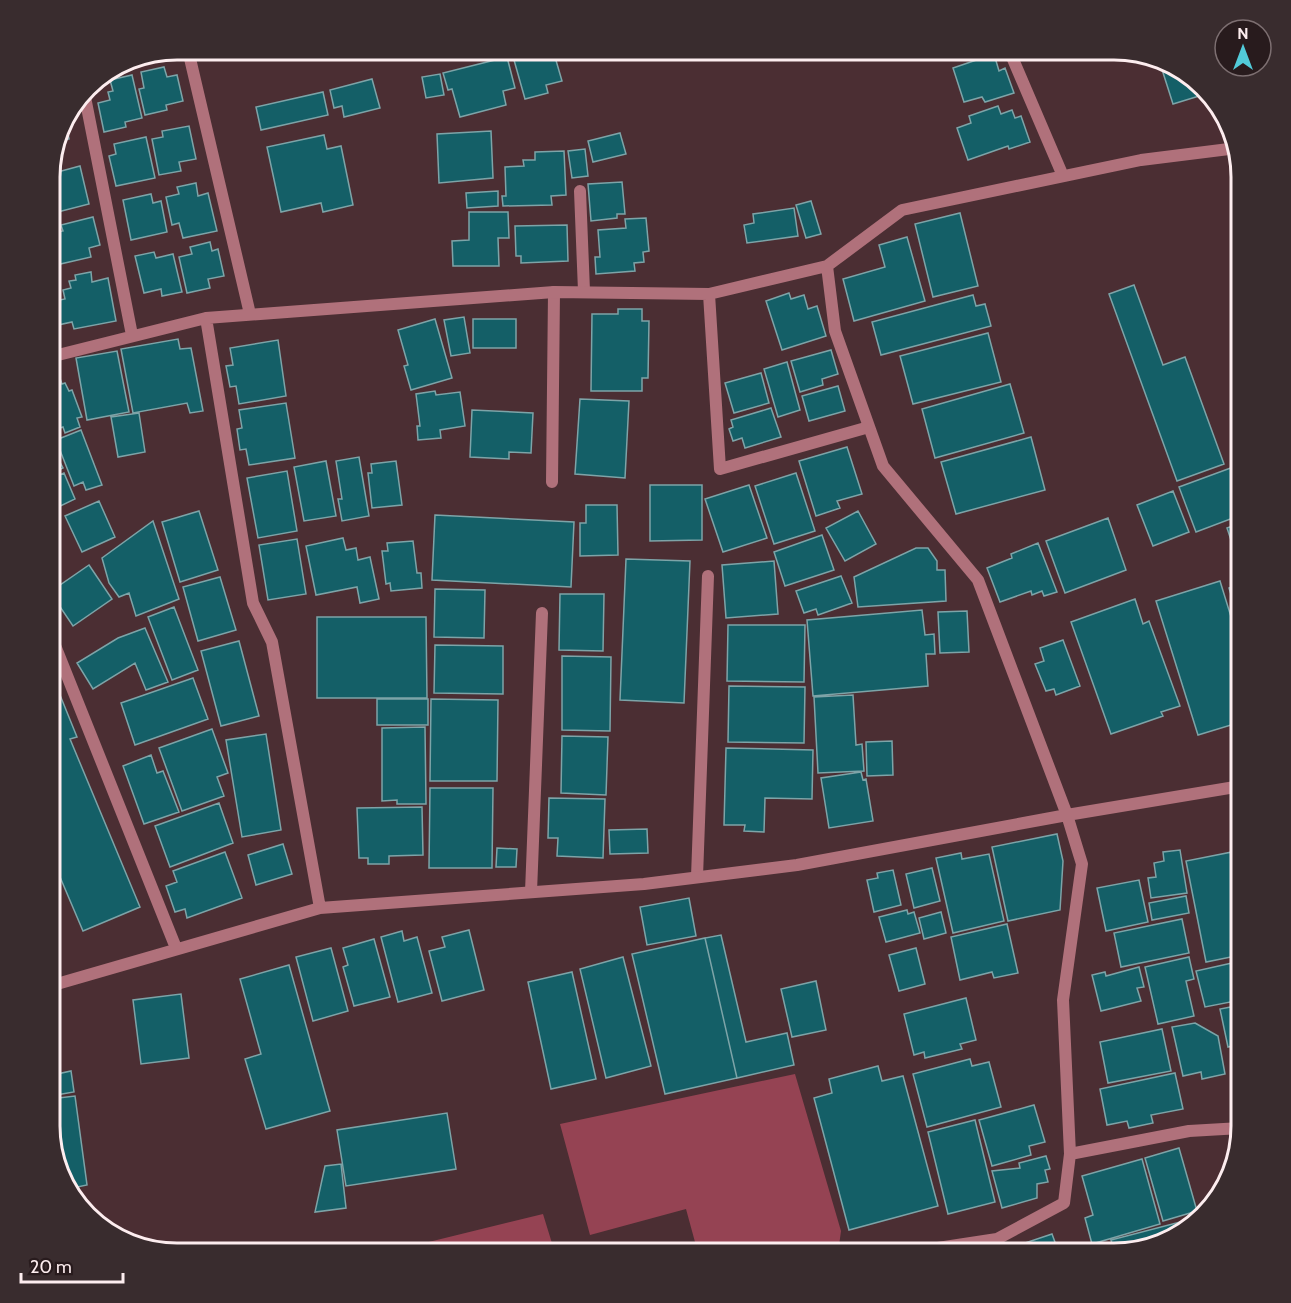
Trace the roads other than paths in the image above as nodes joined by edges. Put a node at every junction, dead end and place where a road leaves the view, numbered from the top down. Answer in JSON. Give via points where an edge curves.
{"nodes":[{"id":1,"x":190,"y":60,"type":"edge"},
{"id":2,"x":1013,"y":60,"type":"edge"},
{"id":3,"x":86,"y":103,"type":"edge"},
{"id":4,"x":1228,"y":149,"type":"edge"},
{"id":5,"x":1063,"y":176,"type":"junction"},
{"id":6,"x":579,"y":191,"type":"dead end"},
{"id":7,"x":827,"y":266,"type":"junction"},
{"id":8,"x":584,"y":291,"type":"junction"},
{"id":9,"x":554,"y":292,"type":"junction"},
{"id":10,"x":709,"y":294,"type":"junction"},
{"id":11,"x":250,"y":314,"type":"junction"},
{"id":12,"x":206,"y":318,"type":"junction"},
{"id":13,"x":132,"y":335,"type":"junction"},
{"id":14,"x":60,"y":354,"type":"edge"},
{"id":15,"x":869,"y":427,"type":"junction"},
{"id":16,"x":552,"y":482,"type":"dead end"},
{"id":17,"x":708,"y":576,"type":"dead end"},
{"id":18,"x":542,"y":613,"type":"dead end"},
{"id":19,"x":60,"y":658,"type":"edge"},
{"id":20,"x":1231,"y":788,"type":"edge"},
{"id":21,"x":1067,"y":815,"type":"junction"},
{"id":22,"x":697,"y":877,"type":"junction"},
{"id":23,"x":531,"y":892,"type":"junction"},
{"id":24,"x":320,"y":908,"type":"junction"},
{"id":25,"x":176,"y":948,"type":"junction"},
{"id":26,"x":60,"y":983,"type":"edge"},
{"id":27,"x":1231,"y":1129,"type":"edge"},
{"id":28,"x":1070,"y":1154,"type":"junction"},
{"id":29,"x":972,"y":1243,"type":"edge"}],
"edges":[{"from":1,"to":11,"type":"street"},
{"from":2,"to":5,"type":"street"},
{"from":3,"to":13,"type":"street"},
{"from":4,"to":5,"type":"street","via":[[1141,160]]},
{"from":5,"to":7,"type":"street","via":[[902,210]]},
{"from":6,"to":8,"type":"street"},
{"from":7,"to":10,"type":"street"},
{"from":7,"to":15,"type":"street","via":[[836,331]]},
{"from":8,"to":9,"type":"street"},
{"from":8,"to":10,"type":"street"},
{"from":9,"to":11,"type":"street"},
{"from":9,"to":16,"type":"street"},
{"from":10,"to":15,"type":"street","via":[[720,469]]},
{"from":11,"to":12,"type":"street"},
{"from":12,"to":13,"type":"street"},
{"from":12,"to":24,"type":"street","via":[[253,603],[272,642]]},
{"from":13,"to":14,"type":"street"},
{"from":15,"to":21,"type":"street","via":[[883,466],[978,579]]},
{"from":17,"to":22,"type":"street"},
{"from":18,"to":23,"type":"street"},
{"from":19,"to":25,"type":"street"},
{"from":20,"to":21,"type":"street"},
{"from":21,"to":22,"type":"street","via":[[797,865]]},
{"from":21,"to":28,"type":"street","via":[[1082,864],[1063,999]]},
{"from":22,"to":23,"type":"street"},
{"from":23,"to":24,"type":"street"},
{"from":24,"to":25,"type":"street"},
{"from":25,"to":26,"type":"street"},
{"from":27,"to":28,"type":"street","via":[[1189,1131]]},
{"from":28,"to":29,"type":"street","via":[[1064,1203],[997,1239]]}]}
